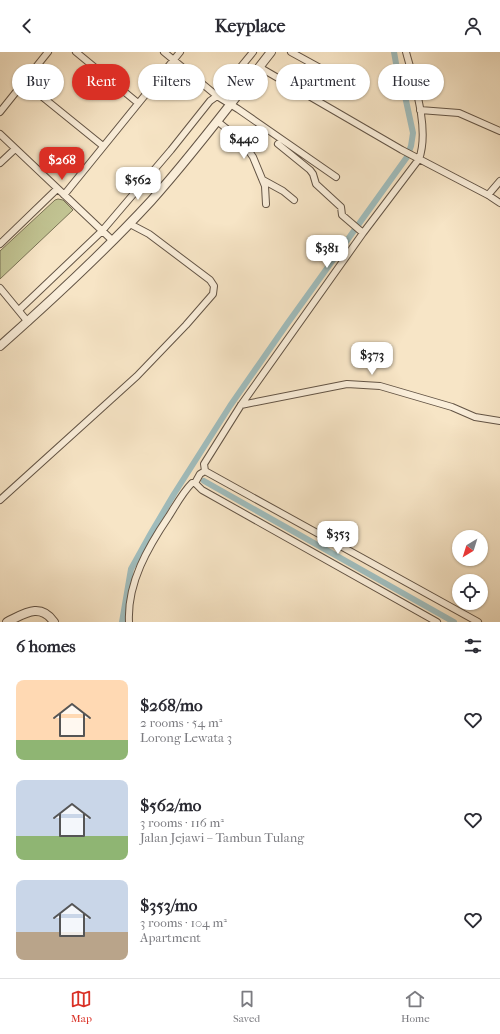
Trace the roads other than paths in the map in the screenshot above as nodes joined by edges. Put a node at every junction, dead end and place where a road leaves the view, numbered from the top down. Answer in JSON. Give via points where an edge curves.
{"nodes":[{"id":1,"x":48,"y":52,"type":"edge"},
{"id":2,"x":76,"y":52,"type":"edge"},
{"id":3,"x":164,"y":52,"type":"edge"},
{"id":4,"x":180,"y":52,"type":"edge"},
{"id":5,"x":253,"y":52,"type":"edge"},
{"id":6,"x":272,"y":52,"type":"edge"},
{"id":7,"x":291,"y":52,"type":"edge"},
{"id":8,"x":406,"y":52,"type":"edge"},
{"id":9,"x":174,"y":60,"type":"junction"},
{"id":10,"x":38,"y":64,"type":"edge"},
{"id":11,"x":243,"y":64,"type":"edge"},
{"id":12,"x":262,"y":64,"type":"edge"},
{"id":13,"x":313,"y":64,"type":"edge"},
{"id":14,"x":268,"y":72,"type":"edge"},
{"id":15,"x":213,"y":93,"type":"edge"},
{"id":16,"x":12,"y":97,"type":"edge"},
{"id":17,"x":213,"y":99,"type":"edge"},
{"id":18,"x":46,"y":100,"type":"edge"},
{"id":19,"x":224,"y":100,"type":"edge"},
{"id":20,"x":233,"y":100,"type":"edge"},
{"id":21,"x":138,"y":103,"type":"junction"},
{"id":22,"x":230,"y":104,"type":"junction"},
{"id":23,"x":420,"y":110,"type":"junction"},
{"id":24,"x":0,"y":112,"type":"edge"},
{"id":25,"x":217,"y":121,"type":"junction"},
{"id":26,"x":500,"y":132,"type":"edge"},
{"id":27,"x":0,"y":134,"type":"edge"},
{"id":28,"x":278,"y":144,"type":"dead end"},
{"id":29,"x":103,"y":146,"type":"junction"},
{"id":30,"x":15,"y":149,"type":"junction"},
{"id":31,"x":416,"y":157,"type":"junction"},
{"id":32,"x":0,"y":163,"type":"edge"},
{"id":33,"x":336,"y":177,"type":"dead end"},
{"id":34,"x":263,"y":180,"type":"junction"},
{"id":35,"x":500,"y":181,"type":"edge"},
{"id":36,"x":57,"y":189,"type":"junction"},
{"id":37,"x":64,"y":195,"type":"junction"},
{"id":38,"x":488,"y":195,"type":"junction"},
{"id":39,"x":294,"y":200,"type":"dead end"},
{"id":40,"x":500,"y":203,"type":"edge"},
{"id":41,"x":266,"y":204,"type":"dead end"},
{"id":42,"x":130,"y":224,"type":"junction"},
{"id":43,"x":102,"y":231,"type":"junction"},
{"id":44,"x":362,"y":232,"type":"junction"},
{"id":45,"x":113,"y":241,"type":"junction"},
{"id":46,"x":0,"y":244,"type":"edge"},
{"id":47,"x":0,"y":288,"type":"edge"},
{"id":48,"x":19,"y":310,"type":"junction"},
{"id":49,"x":28,"y":322,"type":"junction"},
{"id":50,"x":0,"y":346,"type":"edge"},
{"id":51,"x":241,"y":405,"type":"junction"},
{"id":52,"x":500,"y":421,"type":"edge"},
{"id":53,"x":205,"y":471,"type":"junction"},
{"id":54,"x":194,"y":483,"type":"junction"},
{"id":55,"x":0,"y":500,"type":"edge"},
{"id":56,"x":6,"y":622,"type":"edge"},
{"id":57,"x":54,"y":622,"type":"edge"},
{"id":58,"x":129,"y":622,"type":"edge"},
{"id":59,"x":437,"y":622,"type":"edge"},
{"id":60,"x":478,"y":622,"type":"edge"}],
"edges":[{"from":1,"to":10,"type":"street"},
{"from":2,"to":21,"type":"street"},
{"from":3,"to":9,"type":"street"},
{"from":4,"to":9,"type":"street"},
{"from":5,"to":11,"type":"street"},
{"from":6,"to":12,"type":"street"},
{"from":7,"to":13,"type":"street"},
{"from":8,"to":23,"type":"street"},
{"from":9,"to":15,"type":"street"},
{"from":9,"to":21,"type":"street"},
{"from":14,"to":31,"type":"street"},
{"from":16,"to":24,"type":"street"},
{"from":17,"to":43,"type":"street"},
{"from":18,"to":29,"type":"street"},
{"from":19,"to":22,"type":"street"},
{"from":20,"to":22,"type":"street"},
{"from":21,"to":29,"type":"street"},
{"from":22,"to":25,"type":"street"},
{"from":22,"to":33,"type":"street"},
{"from":23,"to":26,"type":"street","via":[[459,113]]},
{"from":23,"to":31,"type":"street","via":[[423,145]]},
{"from":25,"to":34,"type":"street","via":[[242,141],[253,157]]},
{"from":25,"to":42,"type":"street"},
{"from":27,"to":30,"type":"street"},
{"from":28,"to":44,"type":"street","via":[[310,170],[316,184],[341,207],[342,215]]},
{"from":29,"to":37,"type":"street"},
{"from":30,"to":32,"type":"street"},
{"from":30,"to":36,"type":"street"},
{"from":31,"to":38,"type":"street"},
{"from":31,"to":44,"type":"street"},
{"from":34,"to":39,"type":"street"},
{"from":34,"to":41,"type":"street"},
{"from":35,"to":38,"type":"street"},
{"from":36,"to":37,"type":"street"},
{"from":36,"to":46,"type":"street"},
{"from":37,"to":43,"type":"street"},
{"from":38,"to":40,"type":"street"},
{"from":42,"to":45,"type":"street"},
{"from":42,"to":55,"type":"street","via":[[150,234],[210,280],[214,286],[212,294],[137,376]]},
{"from":43,"to":45,"type":"street"},
{"from":43,"to":48,"type":"street"},
{"from":44,"to":51,"type":"street"},
{"from":45,"to":49,"type":"street"},
{"from":47,"to":48,"type":"street"},
{"from":48,"to":49,"type":"street"},
{"from":49,"to":50,"type":"street"},
{"from":51,"to":52,"type":"street","via":[[347,384],[380,386],[452,407],[476,417]]},
{"from":51,"to":53,"type":"street","via":[[204,464]]},
{"from":53,"to":54,"type":"street"},
{"from":53,"to":60,"type":"street"},
{"from":54,"to":58,"type":"street","via":[[188,487],[148,548],[134,584],[128,614]]},
{"from":54,"to":59,"type":"street","via":[[202,490]]},
{"from":56,"to":57,"type":"street","via":[[36,611],[46,614]]}]}
